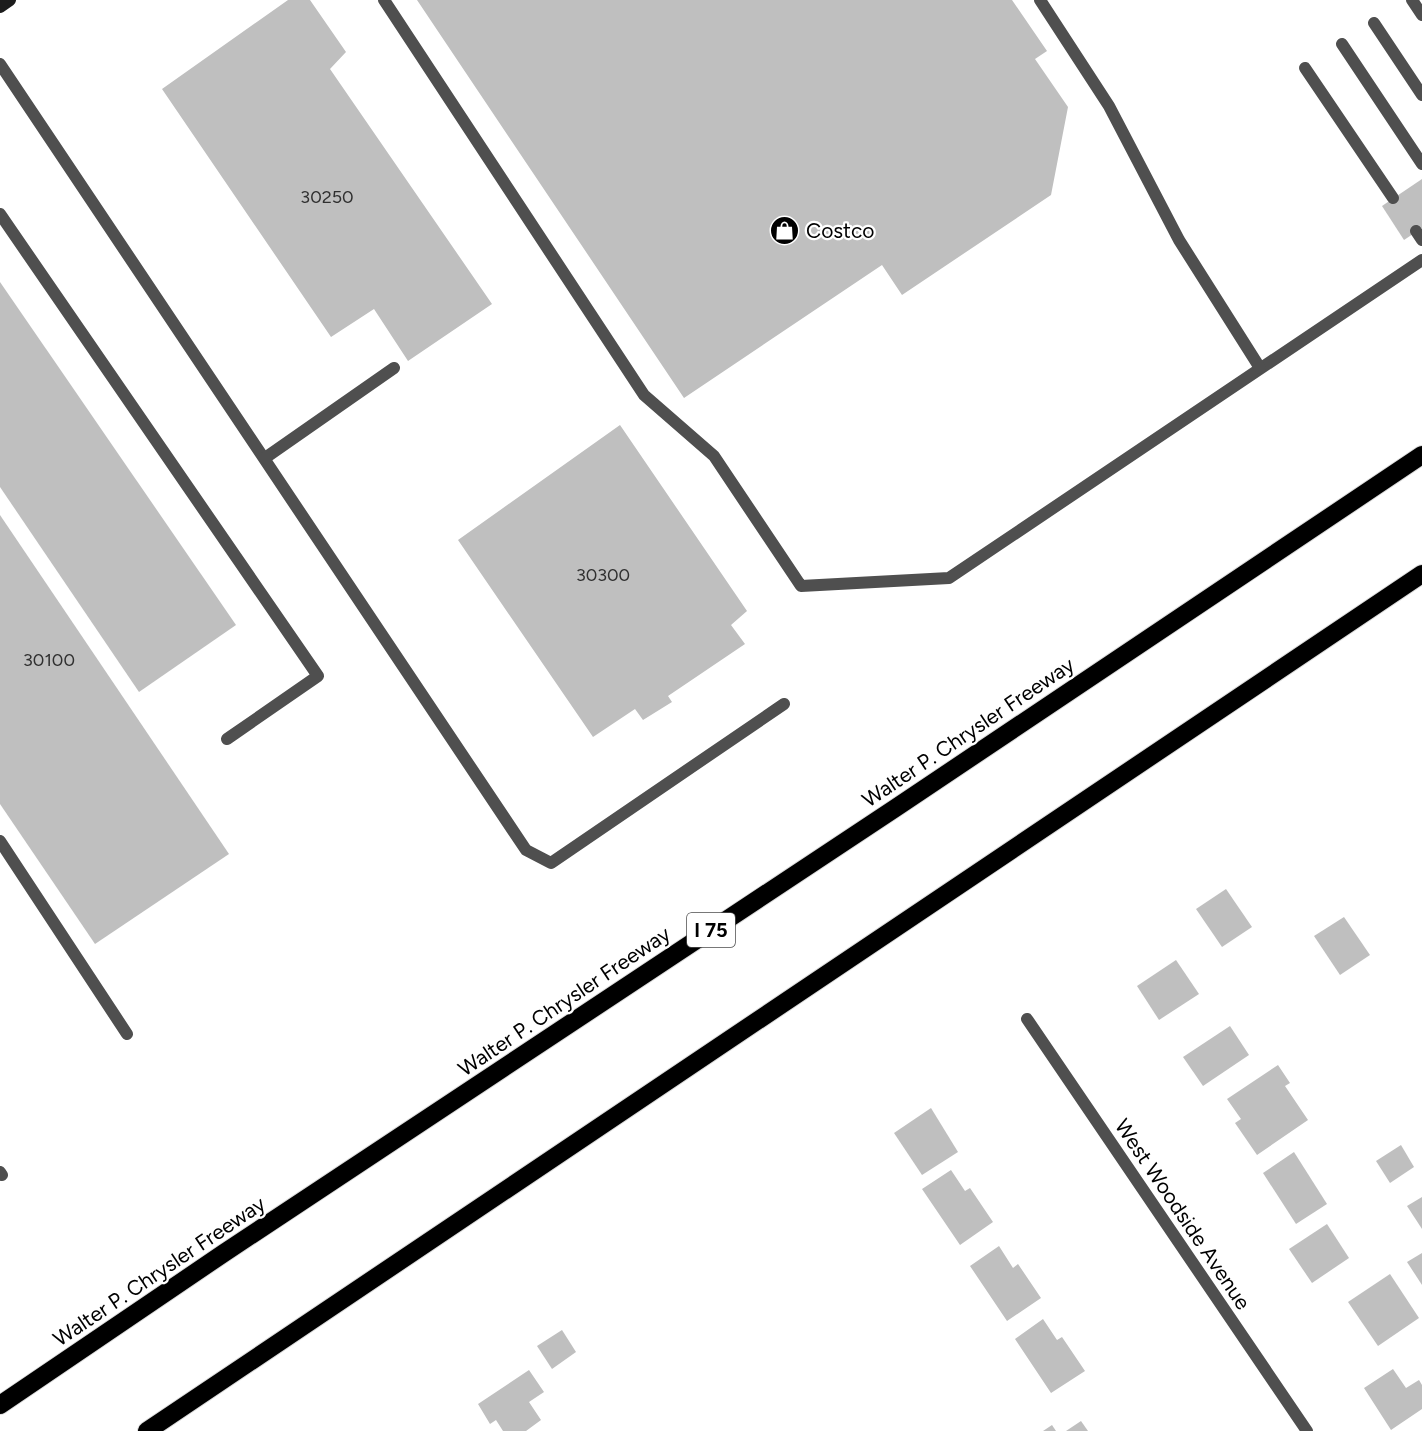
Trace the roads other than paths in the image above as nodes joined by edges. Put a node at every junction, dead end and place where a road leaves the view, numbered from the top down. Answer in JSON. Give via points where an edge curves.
{"nodes":[{"id":1,"x":10,"y":0,"type":"edge"},
{"id":2,"x":384,"y":0,"type":"edge"},
{"id":3,"x":1040,"y":0,"type":"edge"},
{"id":4,"x":1412,"y":0,"type":"edge"},
{"id":5,"x":0,"y":8,"type":"edge"},
{"id":6,"x":1422,"y":15,"type":"edge"},
{"id":7,"x":1374,"y":23,"type":"dead end"},
{"id":8,"x":1342,"y":44,"type":"dead end"},
{"id":9,"x":0,"y":64,"type":"edge"},
{"id":10,"x":1305,"y":68,"type":"dead end"},
{"id":11,"x":1422,"y":94,"type":"edge"},
{"id":12,"x":1422,"y":164,"type":"edge"},
{"id":13,"x":1393,"y":198,"type":"dead end"},
{"id":14,"x":0,"y":214,"type":"edge"},
{"id":15,"x":1422,"y":260,"type":"edge"},
{"id":16,"x":394,"y":368,"type":"dead end"},
{"id":17,"x":1260,"y":368,"type":"junction"},
{"id":18,"x":1422,"y":455,"type":"edge"},
{"id":19,"x":265,"y":458,"type":"junction"},
{"id":20,"x":1422,"y":574,"type":"edge"},
{"id":21,"x":784,"y":704,"type":"dead end"},
{"id":22,"x":227,"y":739,"type":"dead end"},
{"id":23,"x":0,"y":841,"type":"edge"},
{"id":24,"x":1027,"y":1019,"type":"dead end"},
{"id":25,"x":127,"y":1034,"type":"dead end"},
{"id":26,"x":0,"y":1405,"type":"edge"},
{"id":27,"x":147,"y":1431,"type":"edge"},
{"id":28,"x":1307,"y":1431,"type":"edge"}],
"edges":[{"from":1,"to":5,"type":"main road"},
{"from":2,"to":17,"type":"street","via":[[644,395],[714,456],[801,586],[949,578]]},
{"from":3,"to":17,"type":"street","via":[[1109,106],[1179,240]]},
{"from":4,"to":6,"type":"street"},
{"from":7,"to":11,"type":"street"},
{"from":8,"to":12,"type":"street"},
{"from":9,"to":19,"type":"street"},
{"from":10,"to":13,"type":"street"},
{"from":14,"to":22,"type":"street","via":[[318,676]]},
{"from":15,"to":17,"type":"street"},
{"from":16,"to":19,"type":"street"},
{"from":18,"to":26,"type":"highway","name":"Walter P. Chrysler Freeway","number":"I 75"},
{"from":19,"to":21,"type":"street","via":[[526,850],[551,863]]},
{"from":20,"to":27,"type":"highway"},
{"from":23,"to":25,"type":"street"},
{"from":24,"to":28,"type":"street","name":"West Woodside Avenue"}]}
